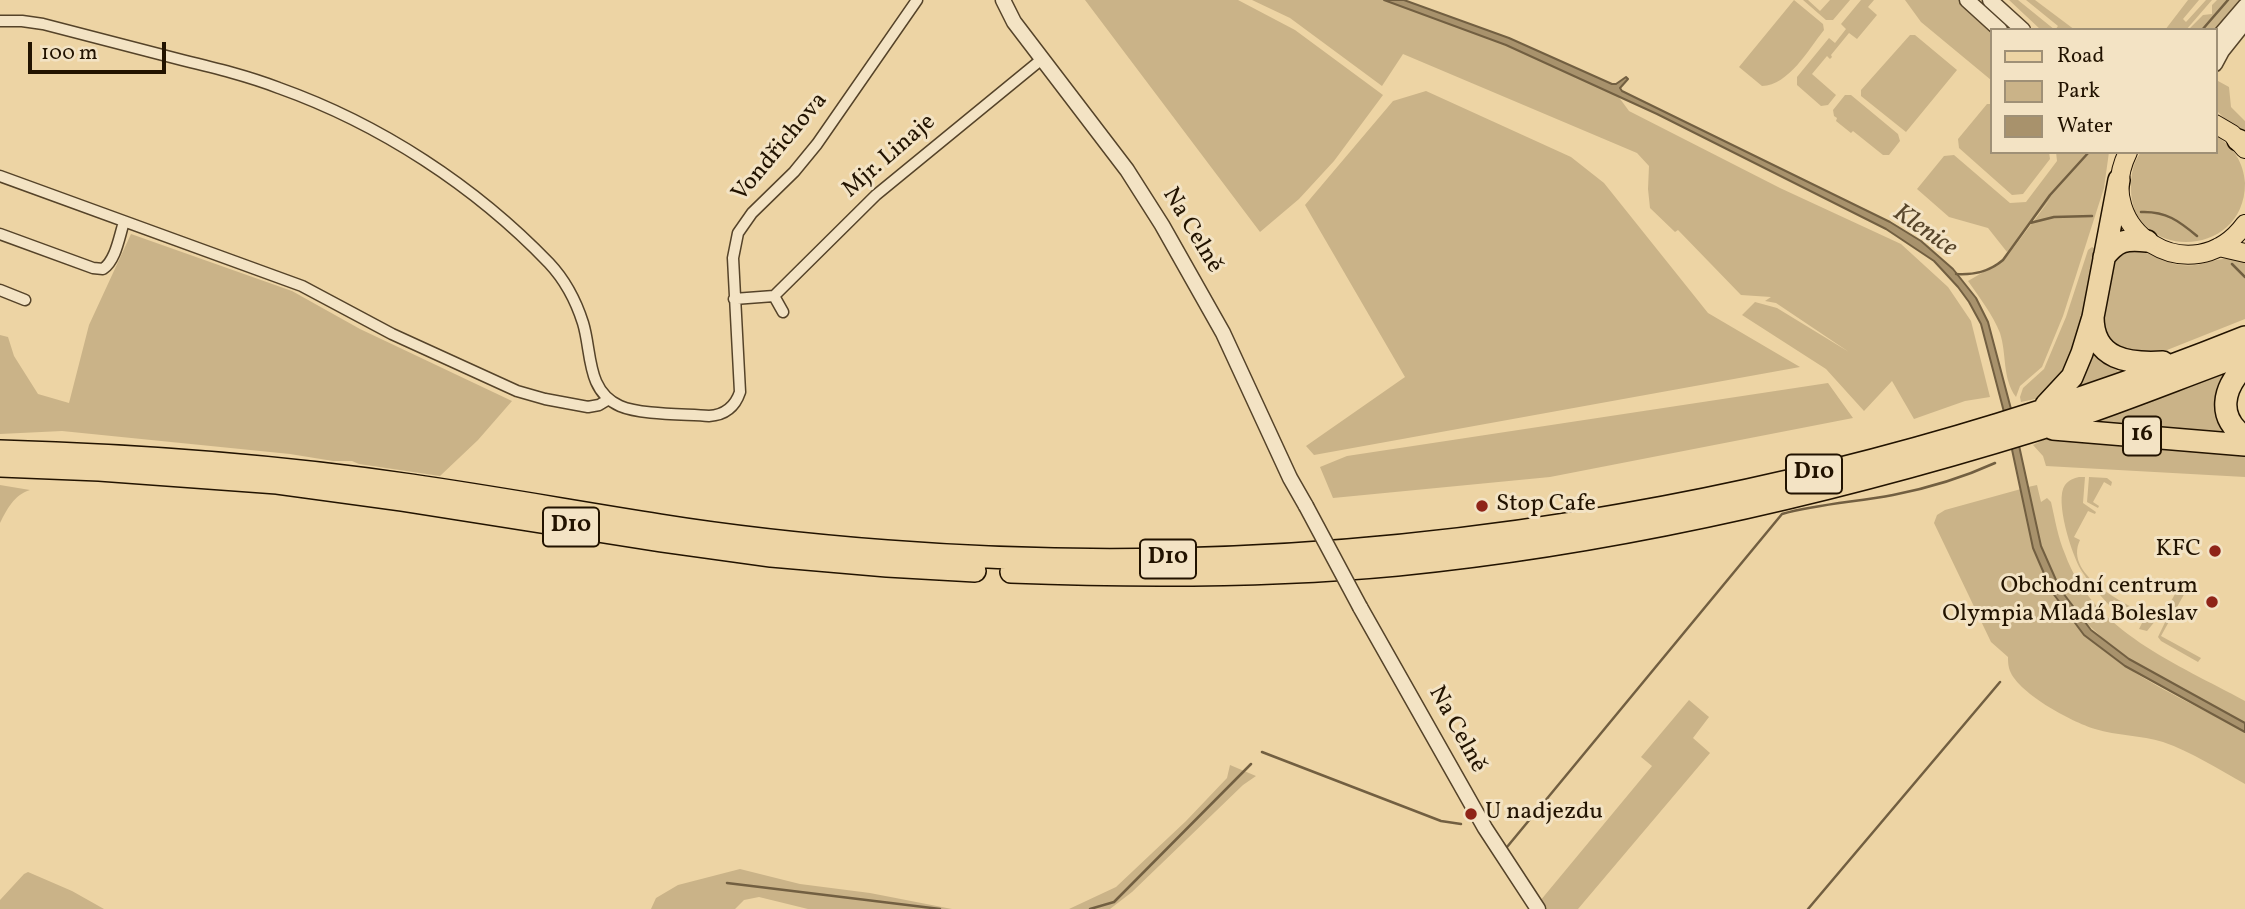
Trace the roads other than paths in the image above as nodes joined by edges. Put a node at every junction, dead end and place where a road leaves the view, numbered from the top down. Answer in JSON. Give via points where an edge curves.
{"nodes":[{"id":1,"x":917,"y":0,"type":"edge"},
{"id":2,"x":1003,"y":0,"type":"edge"},
{"id":3,"x":1967,"y":0,"type":"edge"},
{"id":4,"x":1990,"y":0,"type":"edge"},
{"id":5,"x":2245,"y":6,"type":"edge"},
{"id":6,"x":0,"y":21,"type":"edge"},
{"id":7,"x":2245,"y":22,"type":"edge"},
{"id":8,"x":1998,"y":28,"type":"edge"},
{"id":9,"x":2021,"y":28,"type":"edge"},
{"id":10,"x":2217,"y":39,"type":"edge"},
{"id":11,"x":1042,"y":59,"type":"junction"},
{"id":12,"x":2217,"y":60,"type":"edge"},
{"id":13,"x":2124,"y":161,"type":"edge"},
{"id":14,"x":0,"y":176,"type":"edge"},
{"id":15,"x":124,"y":222,"type":"junction"},
{"id":16,"x":2245,"y":224,"type":"edge"},
{"id":17,"x":0,"y":234,"type":"edge"},
{"id":18,"x":2147,"y":241,"type":"junction"},
{"id":19,"x":2219,"y":247,"type":"junction"},
{"id":20,"x":2245,"y":253,"type":"edge"},
{"id":21,"x":2104,"y":257,"type":"junction"},
{"id":22,"x":0,"y":290,"type":"edge"},
{"id":23,"x":774,"y":296,"type":"junction"},
{"id":24,"x":734,"y":299,"type":"junction"},
{"id":25,"x":25,"y":300,"type":"dead end"},
{"id":26,"x":783,"y":312,"type":"dead end"},
{"id":27,"x":2093,"y":317,"type":"junction"},
{"id":28,"x":2245,"y":337,"type":"edge"},
{"id":29,"x":2245,"y":354,"type":"edge"},
{"id":30,"x":2196,"y":356,"type":"junction"},
{"id":31,"x":2245,"y":366,"type":"edge"},
{"id":32,"x":609,"y":399,"type":"junction"},
{"id":33,"x":2038,"y":421,"type":"junction"},
{"id":34,"x":1983,"y":437,"type":"junction"},
{"id":35,"x":2245,"y":437,"type":"edge"},
{"id":36,"x":2245,"y":445,"type":"edge"},
{"id":37,"x":0,"y":451,"type":"edge"},
{"id":38,"x":0,"y":466,"type":"edge"},
{"id":39,"x":1538,"y":909,"type":"edge"}],
"edges":[{"from":1,"to":24,"type":"street","name":"Vondřichova","via":[[821,139],[738,233]]},
{"from":2,"to":11,"type":"street","name":"Na Celně"},
{"from":3,"to":8,"type":"street"},
{"from":4,"to":9,"type":"street"},
{"from":5,"to":10,"type":"street"},
{"from":6,"to":32,"type":"street","via":[[43,24],[257,80],[331,109],[405,148],[489,208],[556,271],[575,302],[595,380]]},
{"from":7,"to":12,"type":"street"},
{"from":11,"to":23,"type":"street","name":"Mjr. Linaje","via":[[898,176]]},
{"from":11,"to":39,"type":"street","name":"Na Celně","bridge":true,"via":[[1128,170],[1162,225],[1223,333],[1286,469],[1360,607],[1485,828]]},
{"from":13,"to":18,"type":"main road","via":[[2119,192],[2125,214]]},
{"from":13,"to":21,"type":"highway"},
{"from":14,"to":15,"type":"street"},
{"from":15,"to":17,"type":"street","via":[[113,258],[103,270]]},
{"from":15,"to":32,"type":"street","via":[[302,286],[392,334],[517,391],[588,407]]},
{"from":16,"to":19,"type":"main road"},
{"from":18,"to":19,"type":"main road","via":[[2182,255]]},
{"from":18,"to":21,"type":"highway","via":[[2123,241]]},
{"from":19,"to":20,"type":"main road"},
{"from":21,"to":27,"type":"highway"},
{"from":22,"to":25,"type":"street"},
{"from":23,"to":24,"type":"street"},
{"from":23,"to":26,"type":"street"},
{"from":24,"to":32,"type":"street","name":"Vondřichova","via":[[741,386],[730,408],[709,416],[634,410]]},
{"from":27,"to":30,"type":"highway","via":[[2097,339],[2115,357],[2141,364]]},
{"from":27,"to":33,"type":"highway","via":[[2072,377]]},
{"from":28,"to":30,"type":"highway","number":"D10"},
{"from":29,"to":33,"type":"highway","number":"D10"},
{"from":30,"to":33,"type":"highway","number":"D10"},
{"from":31,"to":35,"type":"highway","via":[[2230,383],[2226,405],[2231,425]]},
{"from":33,"to":34,"type":"highway","number":"D10"},
{"from":33,"to":36,"type":"highway","number":"16","via":[[2081,430]]},
{"from":34,"to":37,"type":"highway","number":"D10","via":[[1571,524],[1351,550],[1142,560],[985,557],[771,540],[308,472]]},
{"from":34,"to":38,"type":"highway","number":"D10","via":[[1830,487],[1510,551],[1292,573],[1143,576],[887,566],[771,556],[277,484]]}]}
